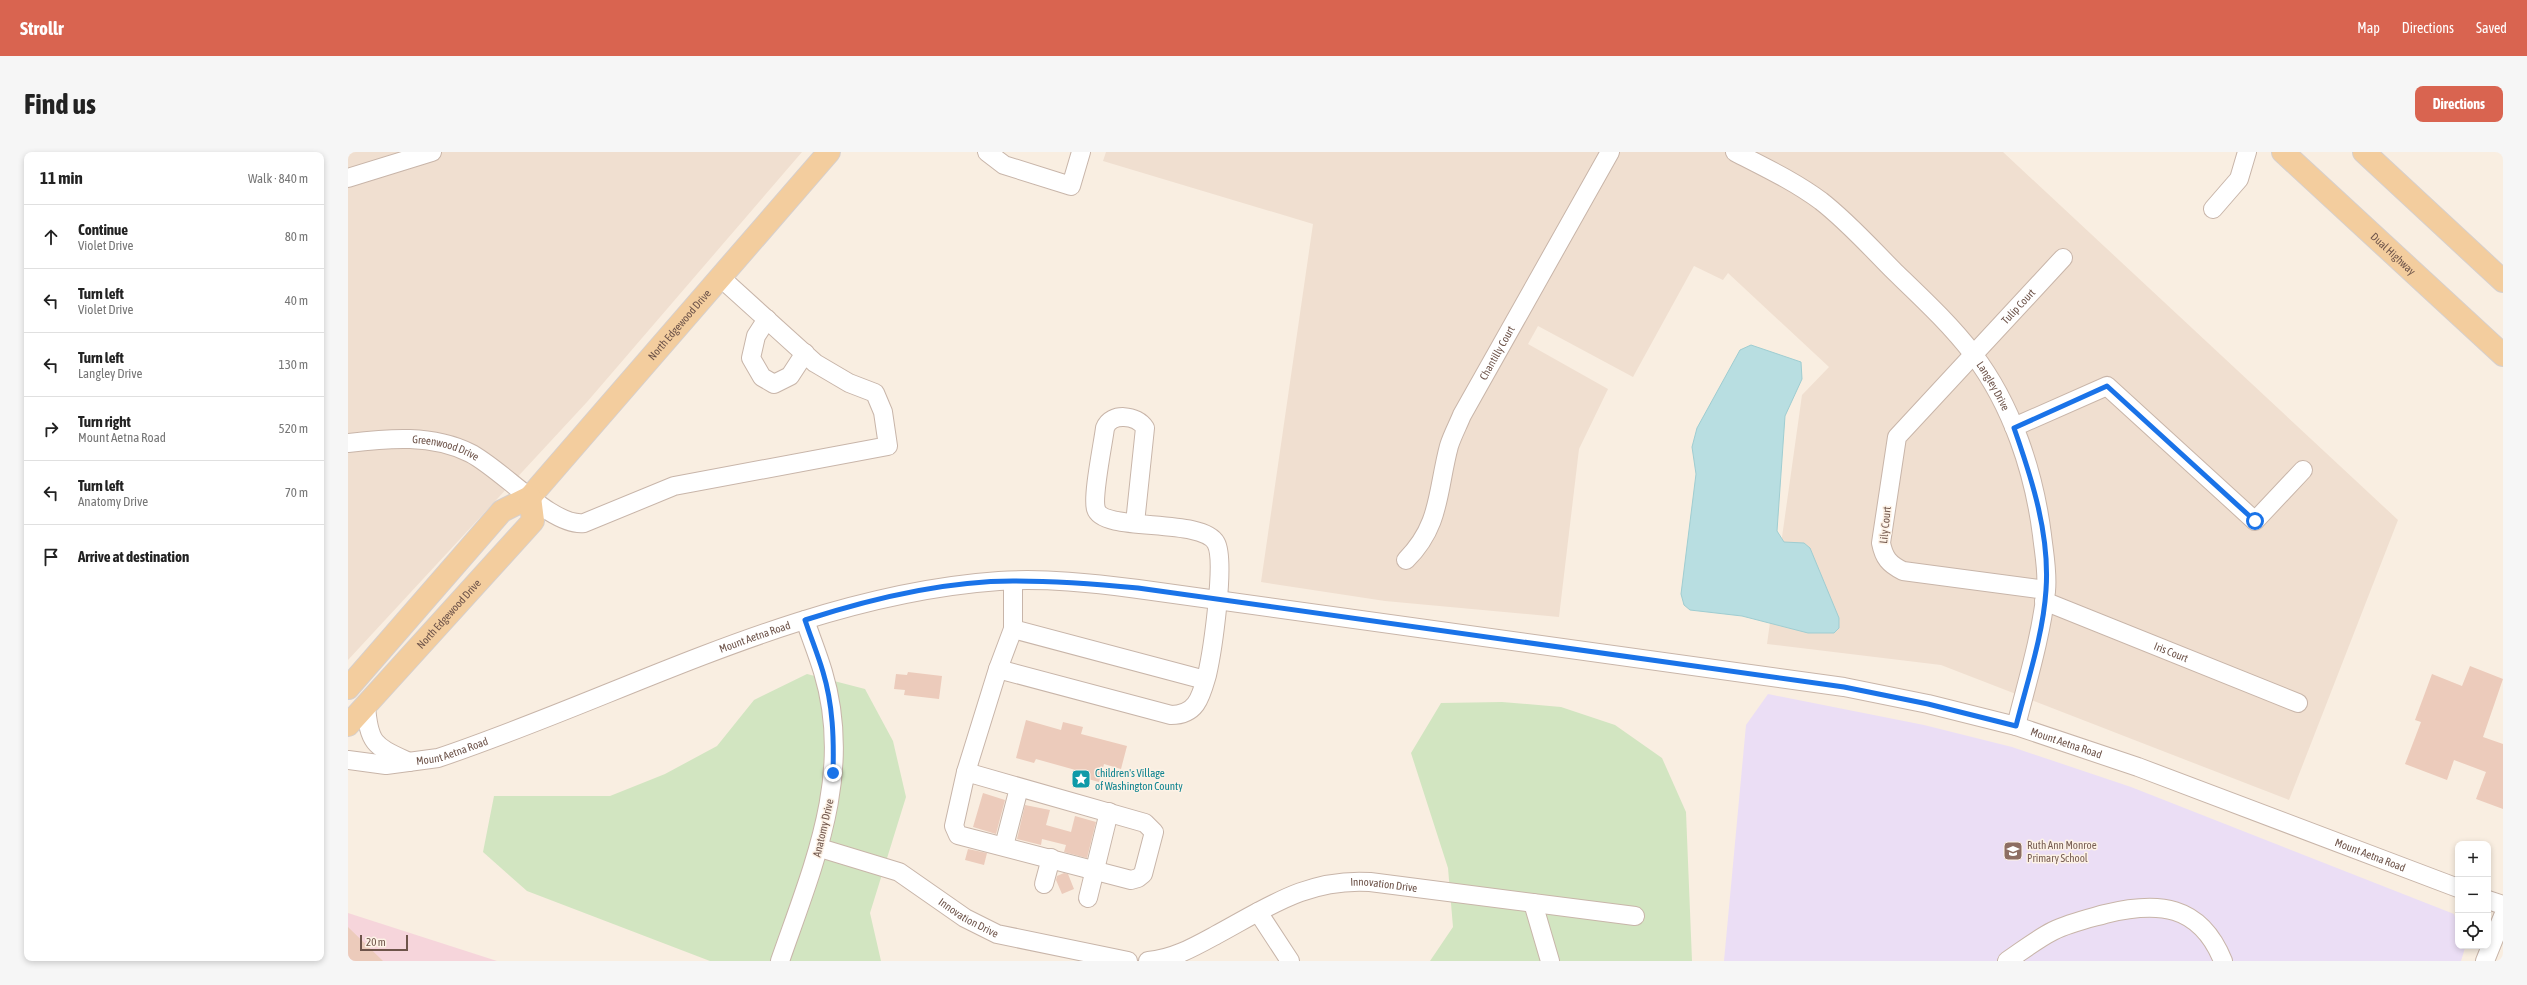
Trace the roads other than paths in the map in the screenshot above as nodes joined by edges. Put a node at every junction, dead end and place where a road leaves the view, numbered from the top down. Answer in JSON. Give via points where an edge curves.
{"nodes":[{"id":1,"x":432,"y":152,"type":"edge"},
{"id":2,"x":828,"y":152,"type":"edge"},
{"id":3,"x":987,"y":152,"type":"edge"},
{"id":4,"x":1081,"y":152,"type":"edge"},
{"id":5,"x":1610,"y":152,"type":"edge"},
{"id":6,"x":1735,"y":152,"type":"edge"},
{"id":7,"x":2247,"y":152,"type":"edge"},
{"id":8,"x":2283,"y":152,"type":"edge"},
{"id":9,"x":2364,"y":152,"type":"edge"},
{"id":10,"x":348,"y":178,"type":"edge"},
{"id":11,"x":2212,"y":209,"type":"dead end"},
{"id":12,"x":2064,"y":258,"type":"dead end"},
{"id":13,"x":720,"y":277,"type":"junction"},
{"id":14,"x":2503,"y":281,"type":"edge"},
{"id":15,"x":767,"y":319,"type":"junction"},
{"id":16,"x":805,"y":354,"type":"junction"},
{"id":17,"x":1973,"y":355,"type":"junction"},
{"id":18,"x":2503,"y":355,"type":"edge"},
{"id":19,"x":2014,"y":428,"type":"junction"},
{"id":20,"x":348,"y":443,"type":"edge"},
{"id":21,"x":2303,"y":470,"type":"dead end"},
{"id":22,"x":530,"y":497,"type":"junction"},
{"id":23,"x":1135,"y":523,"type":"junction"},
{"id":24,"x":1406,"y":560,"type":"dead end"},
{"id":25,"x":1013,"y":581,"type":"junction"},
{"id":26,"x":2045,"y":596,"type":"junction"},
{"id":27,"x":1216,"y":600,"type":"junction"},
{"id":28,"x":805,"y":620,"type":"junction"},
{"id":29,"x":1013,"y":629,"type":"junction"},
{"id":30,"x":998,"y":669,"type":"junction"},
{"id":31,"x":1205,"y":680,"type":"junction"},
{"id":32,"x":348,"y":688,"type":"edge"},
{"id":33,"x":2298,"y":704,"type":"dead end"},
{"id":34,"x":366,"y":706,"type":"junction"},
{"id":35,"x":348,"y":725,"type":"edge"},
{"id":36,"x":2016,"y":726,"type":"junction"},
{"id":37,"x":348,"y":760,"type":"edge"},
{"id":38,"x":409,"y":762,"type":"junction"},
{"id":39,"x":966,"y":772,"type":"junction"},
{"id":40,"x":1019,"y":788,"type":"junction"},
{"id":41,"x":1109,"y":812,"type":"junction"},
{"id":42,"x":1004,"y":846,"type":"junction"},
{"id":43,"x":820,"y":848,"type":"junction"},
{"id":44,"x":1051,"y":858,"type":"junction"},
{"id":45,"x":1095,"y":869,"type":"junction"},
{"id":46,"x":1044,"y":884,"type":"dead end"},
{"id":47,"x":2455,"y":887,"type":"edge"},
{"id":48,"x":1088,"y":898,"type":"dead end"},
{"id":49,"x":2491,"y":901,"type":"edge"},
{"id":50,"x":1533,"y":903,"type":"junction"},
{"id":51,"x":2503,"y":905,"type":"edge"},
{"id":52,"x":1258,"y":912,"type":"junction"},
{"id":53,"x":1635,"y":916,"type":"dead end"},
{"id":54,"x":2503,"y":916,"type":"edge"},
{"id":55,"x":780,"y":961,"type":"edge"},
{"id":56,"x":1128,"y":961,"type":"edge"},
{"id":57,"x":1148,"y":961,"type":"edge"},
{"id":58,"x":1290,"y":961,"type":"edge"},
{"id":59,"x":1550,"y":961,"type":"edge"},
{"id":60,"x":2007,"y":961,"type":"edge"},
{"id":61,"x":2223,"y":961,"type":"edge"},
{"id":62,"x":2485,"y":961,"type":"edge"}],
"edges":[{"from":1,"to":10,"type":"street"},
{"from":2,"to":13,"type":"main road","name":"North Edgewood Drive"},
{"from":3,"to":4,"type":"street","via":[[1004,165],[1071,186]]},
{"from":5,"to":24,"type":"street","name":"Chantilly Court","via":[[1462,415],[1449,444],[1430,530],[1420,547]]},
{"from":6,"to":17,"type":"street","name":"Langley Drive","via":[[1788,180],[1851,228],[1928,304]]},
{"from":7,"to":11,"type":"street","via":[[2239,179]]},
{"from":8,"to":18,"type":"main road","name":"Dual Highway"},
{"from":9,"to":14,"type":"main road"},
{"from":12,"to":17,"type":"street","name":"Tulip Court"},
{"from":13,"to":15,"type":"street"},
{"from":13,"to":22,"type":"main road","name":"North Edgewood Drive"},
{"from":15,"to":16,"type":"street"},
{"from":15,"to":16,"type":"street","via":[[756,336],[751,358],[762,377],[774,384],[790,376]]},
{"from":16,"to":22,"type":"street","name":"Greenwood Drive","via":[[815,363],[849,382],[876,393],[884,412],[888,446],[674,486],[584,524],[574,525],[564,521]]},
{"from":17,"to":19,"type":"street","name":"Langley Drive"},
{"from":17,"to":26,"type":"street","name":"Lily Court","via":[[1897,437],[1881,543],[1883,555],[1890,565],[1903,571]]},
{"from":19,"to":21,"type":"street","via":[[2107,386],[2255,521]]},
{"from":19,"to":26,"type":"street","name":"Langley Drive","via":[[2030,475],[2039,514]]},
{"from":20,"to":22,"type":"street","name":"Greenwood Drive","via":[[411,438],[440,443],[469,452],[488,463]]},
{"from":22,"to":32,"type":"main road","name":"North Edgewood Drive","via":[[502,511]]},
{"from":22,"to":34,"type":"main road","name":"North Edgewood Drive","via":[[533,521]]},
{"from":23,"to":23,"type":"street","via":[[1105,519],[1096,509],[1105,428],[1111,419],[1118,417],[1136,419],[1145,428]]},
{"from":23,"to":27,"type":"street","via":[[1202,532],[1210,536],[1216,542],[1220,559]]},
{"from":25,"to":27,"type":"street","name":"Mount Aetna Road","via":[[1103,585]]},
{"from":25,"to":28,"type":"street","name":"Mount Aetna Road","via":[[968,584],[898,596]]},
{"from":25,"to":29,"type":"street"},
{"from":26,"to":33,"type":"street","name":"Iris Court"},
{"from":26,"to":36,"type":"street","name":"Langley Drive","via":[[2038,640]]},
{"from":27,"to":31,"type":"street"},
{"from":27,"to":36,"type":"street","name":"Mount Aetna Road","via":[[1844,687]]},
{"from":28,"to":38,"type":"street","name":"Mount Aetna Road","via":[[469,747],[438,758]]},
{"from":28,"to":43,"type":"street","name":"Anatomy Drive","via":[[823,672],[832,722],[833,773],[828,817]]},
{"from":29,"to":30,"type":"street"},
{"from":29,"to":31,"type":"street"},
{"from":30,"to":31,"type":"street","via":[[1171,715],[1180,715],[1195,707]]},
{"from":30,"to":39,"type":"street"},
{"from":34,"to":35,"type":"main road","name":"North Edgewood Drive"},
{"from":34,"to":38,"type":"street","via":[[368,731],[373,739],[383,750]]},
{"from":36,"to":47,"type":"street","name":"Mount Aetna Road","via":[[2138,767]]},
{"from":37,"to":38,"type":"street","name":"Mount Aetna Road","via":[[386,765]]},
{"from":39,"to":40,"type":"street"},
{"from":39,"to":42,"type":"street","via":[[954,826],[956,832],[962,837]]},
{"from":40,"to":41,"type":"street"},
{"from":40,"to":42,"type":"street"},
{"from":41,"to":45,"type":"street"},
{"from":41,"to":45,"type":"street","via":[[1145,823],[1152,829],[1153,837],[1143,874],[1138,878],[1131,880]]},
{"from":42,"to":44,"type":"street"},
{"from":43,"to":55,"type":"street","name":"Anatomy Drive"},
{"from":43,"to":56,"type":"street","name":"Innovation Drive","via":[[899,872],[965,918],[997,934]]},
{"from":44,"to":45,"type":"street"},
{"from":44,"to":46,"type":"street"},
{"from":45,"to":48,"type":"street"},
{"from":49,"to":51,"type":"street"},
{"from":50,"to":52,"type":"street","name":"Innovation Drive","via":[[1370,882],[1345,882],[1308,888]]},
{"from":50,"to":53,"type":"street","name":"Innovation Drive"},
{"from":50,"to":59,"type":"street"},
{"from":52,"to":57,"type":"street","name":"Innovation Drive","via":[[1186,952]]},
{"from":52,"to":58,"type":"street"},
{"from":54,"to":62,"type":"street"},
{"from":60,"to":61,"type":"street","via":[[2052,932],[2076,921],[2144,906],[2165,908],[2188,917],[2204,929]]}]}
